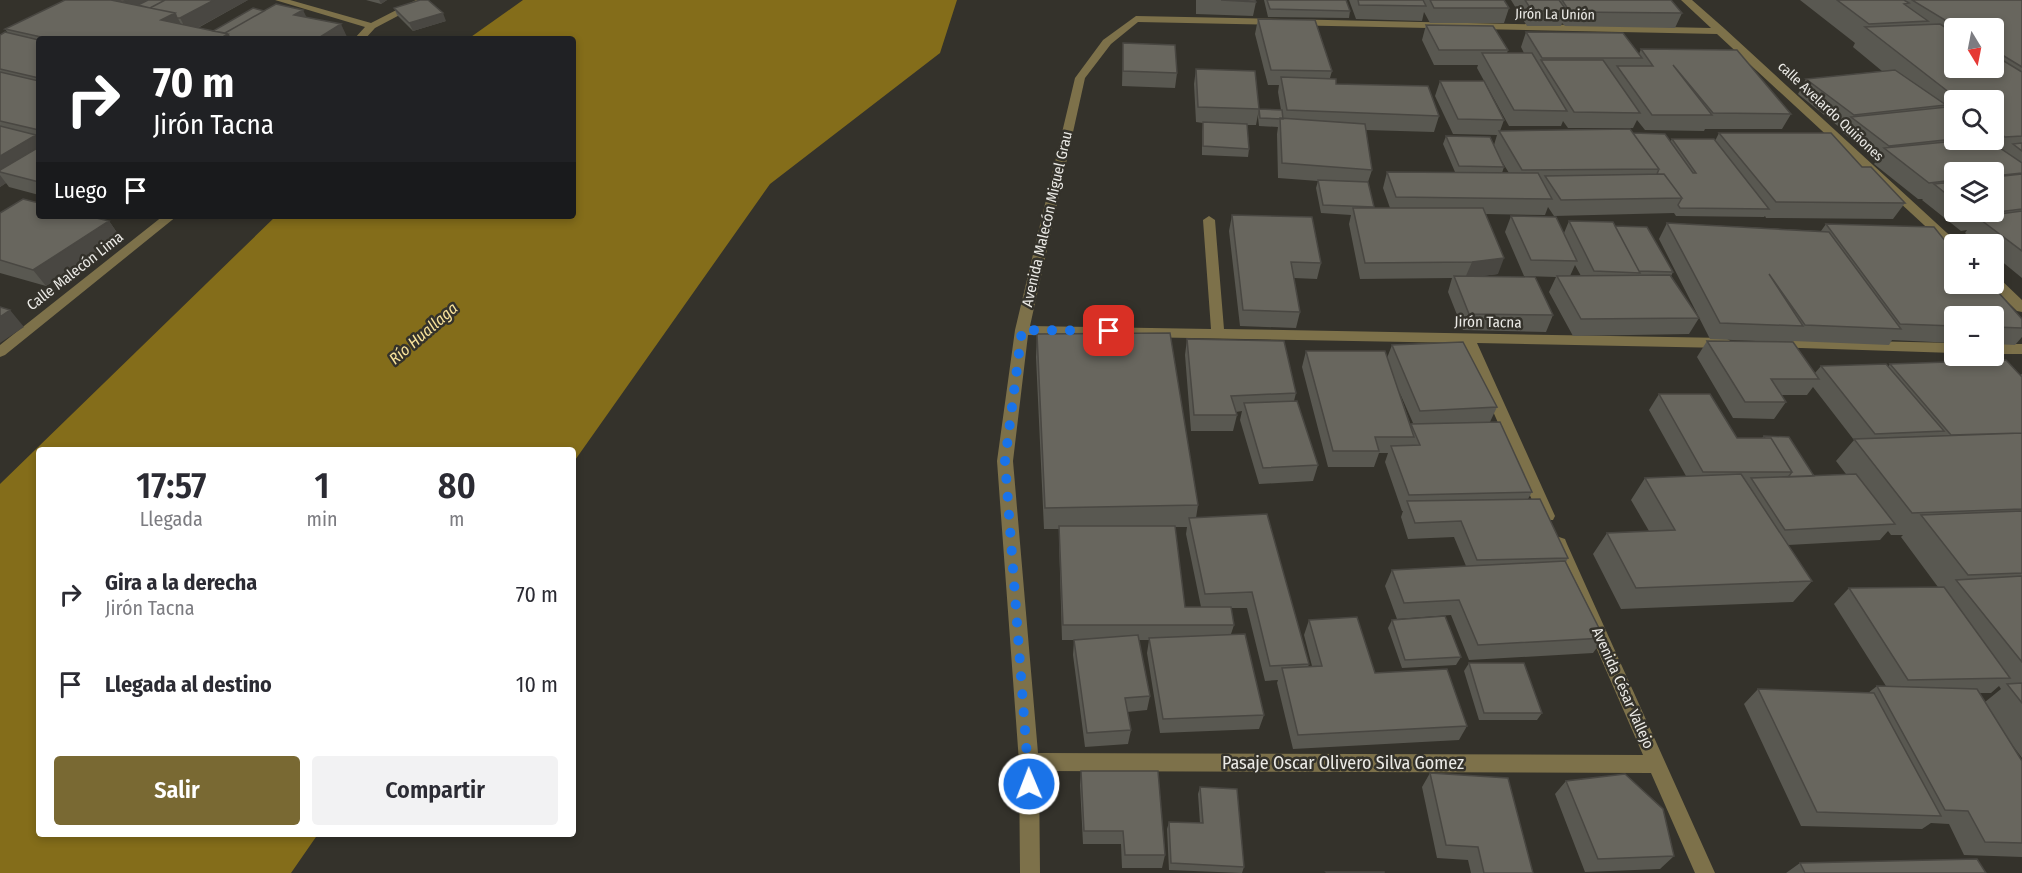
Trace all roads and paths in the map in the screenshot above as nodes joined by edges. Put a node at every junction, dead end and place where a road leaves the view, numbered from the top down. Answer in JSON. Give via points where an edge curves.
{"nodes":[{"id":1,"x":280,"y":0,"type":"edge"},
{"id":2,"x":423,"y":0,"type":"edge"},
{"id":3,"x":1686,"y":0,"type":"edge"},
{"id":4,"x":1136,"y":19,"type":"joint"},
{"id":5,"x":372,"y":26,"type":"junction"},
{"id":6,"x":1722,"y":32,"type":"junction"},
{"id":7,"x":362,"y":36,"type":"edge"},
{"id":8,"x":167,"y":219,"type":"edge"},
{"id":9,"x":1209,"y":220,"type":"dead end"},
{"id":10,"x":1944,"y":237,"type":"edge"},
{"id":11,"x":2004,"y":291,"type":"edge"},
{"id":12,"x":2022,"y":308,"type":"edge"},
{"id":13,"x":1022,"y":330,"type":"junction"},
{"id":14,"x":1218,"y":334,"type":"junction"},
{"id":15,"x":1468,"y":338,"type":"junction"},
{"id":16,"x":1741,"y":344,"type":"edge"},
{"id":17,"x":1765,"y":344,"type":"edge"},
{"id":18,"x":1944,"y":348,"type":"edge"},
{"id":19,"x":2004,"y":349,"type":"edge"},
{"id":20,"x":2022,"y":349,"type":"edge"},
{"id":21,"x":0,"y":352,"type":"edge"},
{"id":22,"x":1029,"y":762,"type":"junction"},
{"id":23,"x":1657,"y":764,"type":"junction"},
{"id":24,"x":1030,"y":873,"type":"edge"},
{"id":25,"x":1705,"y":873,"type":"edge"}],
"edges":[{"from":1,"to":5,"type":"street"},
{"from":2,"to":5,"type":"street"},
{"from":3,"to":6,"type":"street","name":"calle Avelardo Quiñones"},
{"from":4,"to":6,"type":"street","name":"Jirón La Unión"},
{"from":4,"to":13,"type":"street","name":"Avenida Malecón Miguel Grau","via":[[1107,42],[1080,78]]},
{"from":5,"to":7,"type":"street"},
{"from":6,"to":10,"type":"street","name":"calle Avelardo Quiñones"},
{"from":8,"to":21,"type":"street","name":"Calle Malecón Lima"},
{"from":9,"to":14,"type":"street"},
{"from":11,"to":12,"type":"street"},
{"from":13,"to":14,"type":"street","name":"Jirón Tacna"},
{"from":13,"to":22,"type":"street","name":"Avenida Malecón Miguel Grau","via":[[1005,461]]},
{"from":14,"to":15,"type":"street","name":"Jirón Tacna"},
{"from":15,"to":16,"type":"street","name":"Jirón Tacna"},
{"from":15,"to":23,"type":"street","name":"Avenida César Vallejo"},
{"from":17,"to":18,"type":"street"},
{"from":19,"to":20,"type":"street"},
{"from":22,"to":23,"type":"street","name":"Pasaje Oscar Olivero Silva Gomez"},
{"from":22,"to":24,"type":"street","name":"Avenida Malecón Miguel Grau"},
{"from":23,"to":25,"type":"street","name":"Avenida César Vallejo"}]}
